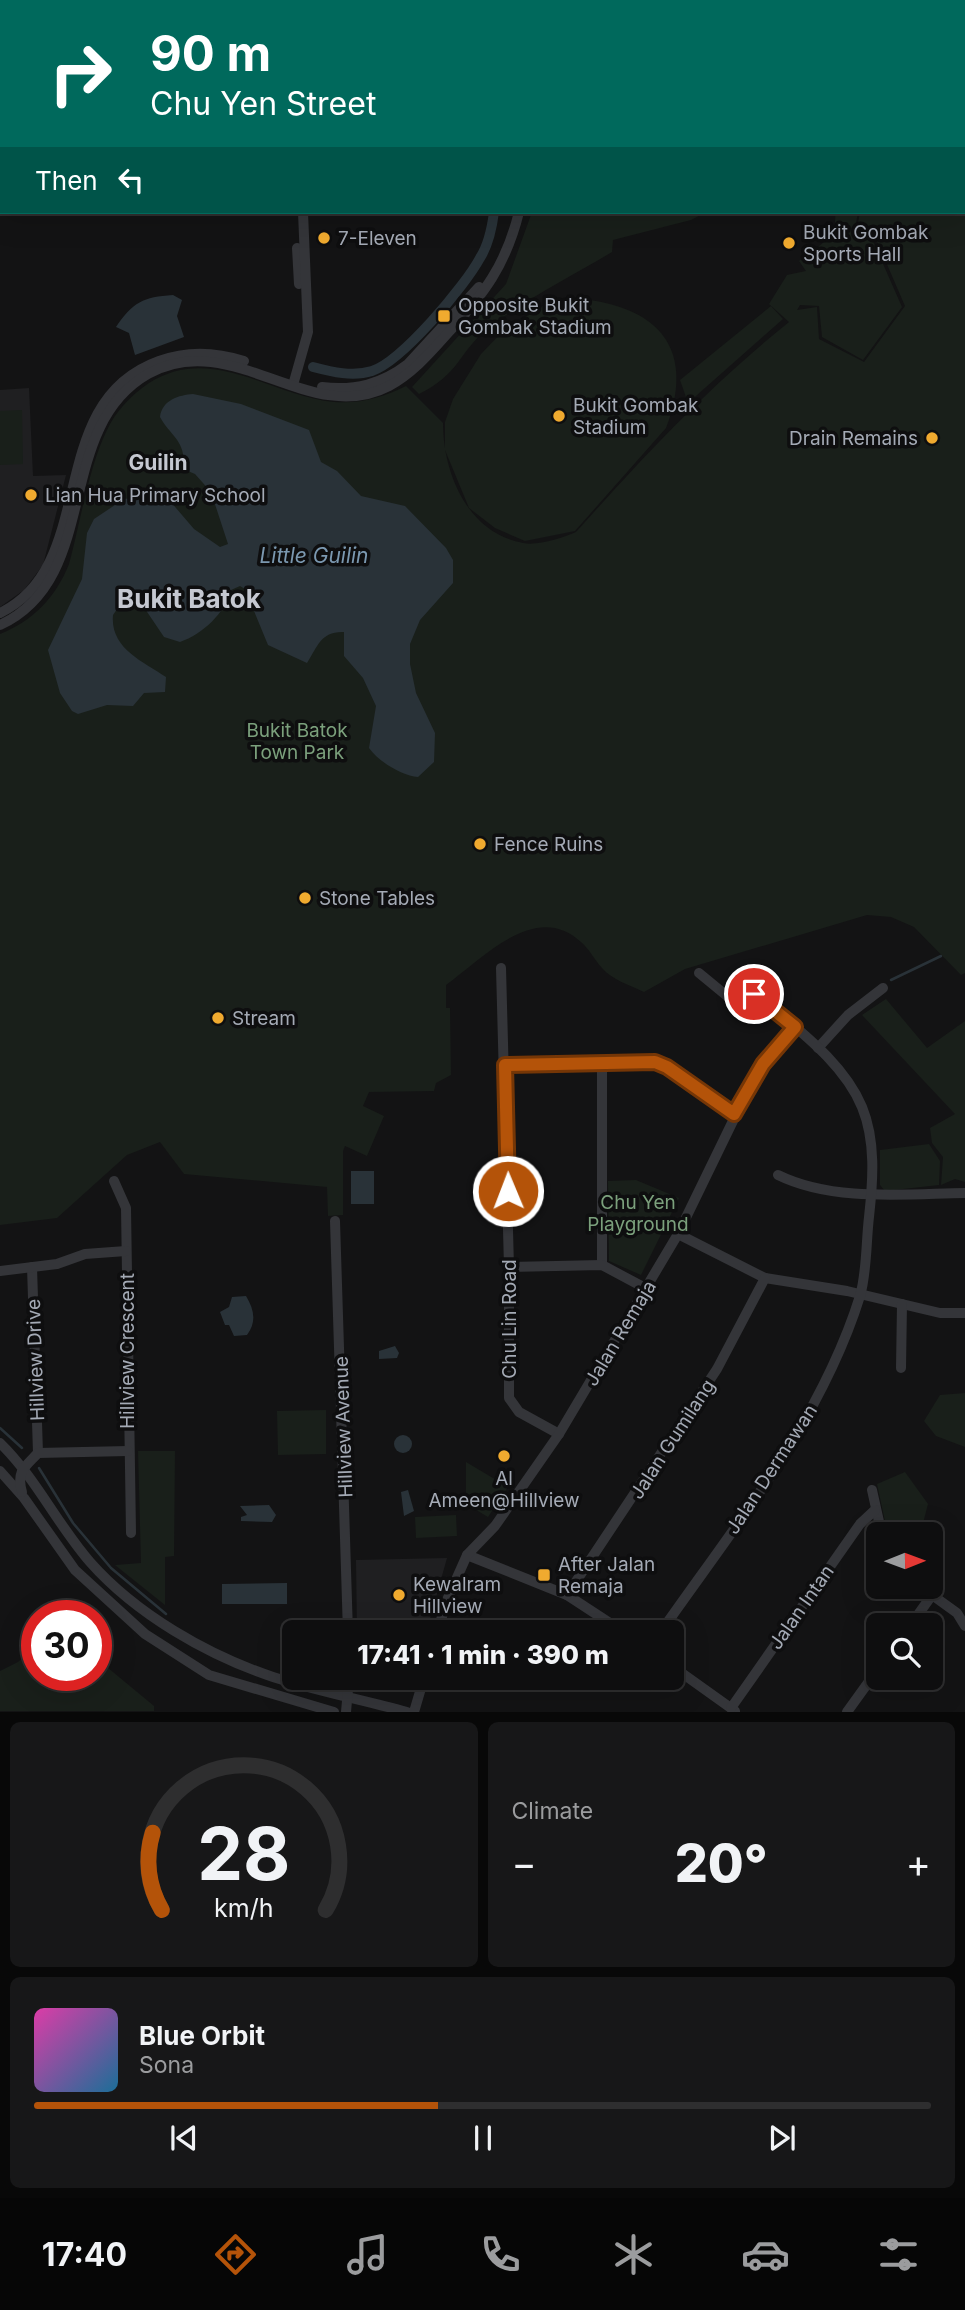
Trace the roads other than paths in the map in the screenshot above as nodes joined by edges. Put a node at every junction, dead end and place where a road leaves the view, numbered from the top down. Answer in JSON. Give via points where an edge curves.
{"nodes":[{"id":1,"x":296,"y":214,"type":"edge"},
{"id":2,"x":303,"y":214,"type":"edge"},
{"id":3,"x":513,"y":214,"type":"edge"},
{"id":4,"x":518,"y":214,"type":"edge"},
{"id":5,"x":290,"y":380,"type":"junction"},
{"id":6,"x":0,"y":613,"type":"edge"},
{"id":7,"x":0,"y":625,"type":"edge"},
{"id":8,"x":501,"y":968,"type":"dead end"},
{"id":9,"x":699,"y":973,"type":"dead end"},
{"id":10,"x":883,"y":988,"type":"dead end"},
{"id":11,"x":795,"y":1027,"type":"junction"},
{"id":12,"x":818,"y":1048,"type":"junction"},
{"id":13,"x":505,"y":1065,"type":"junction"},
{"id":14,"x":601,"y":1065,"type":"junction"},
{"id":15,"x":734,"y":1114,"type":"junction"},
{"id":16,"x":778,"y":1175,"type":"dead end"},
{"id":17,"x":114,"y":1181,"type":"dead end"},
{"id":18,"x":965,"y":1193,"type":"edge"},
{"id":19,"x":871,"y":1195,"type":"junction"},
{"id":20,"x":335,"y":1221,"type":"dead end"},
{"id":21,"x":678,"y":1234,"type":"junction"},
{"id":22,"x":126,"y":1251,"type":"junction"},
{"id":23,"x":602,"y":1265,"type":"junction"},
{"id":24,"x":509,"y":1266,"type":"junction"},
{"id":25,"x":32,"y":1268,"type":"junction"},
{"id":26,"x":0,"y":1271,"type":"edge"},
{"id":27,"x":765,"y":1278,"type":"junction"},
{"id":28,"x":647,"y":1289,"type":"junction"},
{"id":29,"x":861,"y":1294,"type":"junction"},
{"id":30,"x":902,"y":1304,"type":"junction"},
{"id":31,"x":965,"y":1313,"type":"edge"},
{"id":32,"x":901,"y":1368,"type":"dead end"},
{"id":33,"x":559,"y":1434,"type":"junction"},
{"id":34,"x":0,"y":1443,"type":"edge"},
{"id":35,"x":128,"y":1451,"type":"junction"},
{"id":36,"x":38,"y":1453,"type":"junction"},
{"id":37,"x":24,"y":1467,"type":"junction"},
{"id":38,"x":0,"y":1470,"type":"edge"},
{"id":39,"x":872,"y":1490,"type":"dead end"},
{"id":40,"x":24,"y":1498,"type":"junction"},
{"id":41,"x":875,"y":1510,"type":"junction"},
{"id":42,"x":878,"y":1522,"type":"edge"},
{"id":43,"x":131,"y":1533,"type":"dead end"},
{"id":44,"x":467,"y":1555,"type":"junction"},
{"id":45,"x":567,"y":1595,"type":"junction"},
{"id":46,"x":939,"y":1600,"type":"edge"},
{"id":47,"x":348,"y":1620,"type":"edge"},
{"id":48,"x":441,"y":1620,"type":"edge"},
{"id":49,"x":605,"y":1620,"type":"edge"},
{"id":50,"x":669,"y":1620,"type":"edge"},
{"id":51,"x":965,"y":1626,"type":"edge"},
{"id":52,"x":684,"y":1674,"type":"edge"},
{"id":53,"x":866,"y":1686,"type":"edge"},
{"id":54,"x":349,"y":1690,"type":"edge"},
{"id":55,"x":420,"y":1690,"type":"edge"},
{"id":56,"x":349,"y":1696,"type":"junction"},
{"id":57,"x":734,"y":1710,"type":"edge"},
{"id":58,"x":334,"y":1712,"type":"edge"},
{"id":59,"x":346,"y":1712,"type":"edge"},
{"id":60,"x":407,"y":1712,"type":"edge"},
{"id":61,"x":414,"y":1712,"type":"edge"},
{"id":62,"x":847,"y":1712,"type":"edge"}],
"edges":[{"from":1,"to":5,"type":"street","via":[[302,323]]},
{"from":2,"to":5,"type":"street","via":[[308,332]]},
{"from":3,"to":5,"type":"street","via":[[483,282],[402,369],[380,382],[355,388]]},
{"from":4,"to":5,"type":"street","via":[[508,250],[490,284],[411,372],[358,396],[324,395]]},
{"from":5,"to":6,"type":"street","via":[[233,357],[207,353],[165,359],[128,378],[106,399],[91,423],[46,571],[26,596]]},
{"from":5,"to":7,"type":"street","via":[[205,361],[160,369],[135,383],[109,410],[96,434],[54,575],[32,604]]},
{"from":8,"to":13,"type":"street","name":"Chu Lin Road"},
{"from":9,"to":11,"type":"street","name":"Jalan Dermawan","via":[[733,1001],[758,995]]},
{"from":10,"to":12,"type":"street","via":[[848,1015]]},
{"from":11,"to":12,"type":"street","name":"Jalan Dermawan"},
{"from":11,"to":15,"type":"street","name":"Jalan Remaja","via":[[763,1064]]},
{"from":12,"to":19,"type":"street","name":"Jalan Dermawan","via":[[861,1105],[872,1145]]},
{"from":13,"to":14,"type":"street"},
{"from":13,"to":24,"type":"street","name":"Chu Lin Road"},
{"from":14,"to":15,"type":"street","via":[[642,1061],[667,1067]]},
{"from":14,"to":23,"type":"street"},
{"from":15,"to":21,"type":"street","name":"Jalan Remaja"},
{"from":16,"to":19,"type":"street"},
{"from":17,"to":22,"type":"street","name":"Hillview Crescent","via":[[126,1208]]},
{"from":18,"to":19,"type":"street"},
{"from":19,"to":29,"type":"street","name":"Jalan Dermawan"},
{"from":20,"to":47,"type":"street","name":"Hillview Avenue"},
{"from":21,"to":27,"type":"street"},
{"from":21,"to":28,"type":"street","name":"Jalan Remaja"},
{"from":22,"to":25,"type":"street","name":"Hillview Crescent","via":[[85,1254]]},
{"from":22,"to":35,"type":"street","name":"Hillview Crescent"},
{"from":23,"to":24,"type":"street"},
{"from":23,"to":28,"type":"street"},
{"from":24,"to":33,"type":"street","name":"Chu Lin Road","via":[[509,1398],[519,1412]]},
{"from":25,"to":26,"type":"street","name":"Hillview Crescent"},
{"from":25,"to":36,"type":"street","name":"Hillview Drive"},
{"from":27,"to":29,"type":"street"},
{"from":27,"to":45,"type":"street","name":"Jalan Gumilang","via":[[718,1369]]},
{"from":28,"to":33,"type":"street","name":"Jalan Remaja"},
{"from":29,"to":30,"type":"street"},
{"from":29,"to":50,"type":"street","name":"Jalan Dermawan","via":[[821,1391],[775,1468]]},
{"from":30,"to":31,"type":"street","via":[[940,1313]]},
{"from":30,"to":32,"type":"street"},
{"from":33,"to":44,"type":"street","name":"Jalan Remaja","via":[[495,1526]]},
{"from":34,"to":37,"type":"street"},
{"from":35,"to":36,"type":"street","name":"Hillview Crescent"},
{"from":35,"to":43,"type":"street","name":"Hillview Crescent"},
{"from":36,"to":37,"type":"street"},
{"from":37,"to":38,"type":"street"},
{"from":37,"to":40,"type":"street","via":[[19,1478]]},
{"from":37,"to":56,"type":"street","via":[[91,1563],[157,1619],[242,1666]]},
{"from":38,"to":40,"type":"street"},
{"from":39,"to":41,"type":"street"},
{"from":40,"to":58,"type":"street","via":[[75,1570],[145,1634],[209,1675]]},
{"from":41,"to":42,"type":"street"},
{"from":41,"to":57,"type":"street","name":"Jalan Intan","via":[[860,1524]]},
{"from":44,"to":45,"type":"street"},
{"from":44,"to":48,"type":"street","name":"Jalan Remaja"},
{"from":45,"to":49,"type":"street"},
{"from":46,"to":51,"type":"street"},
{"from":52,"to":57,"type":"street"},
{"from":53,"to":62,"type":"street"},
{"from":54,"to":56,"type":"street"},
{"from":55,"to":61,"type":"street"},
{"from":56,"to":59,"type":"street"},
{"from":56,"to":60,"type":"street"}]}
